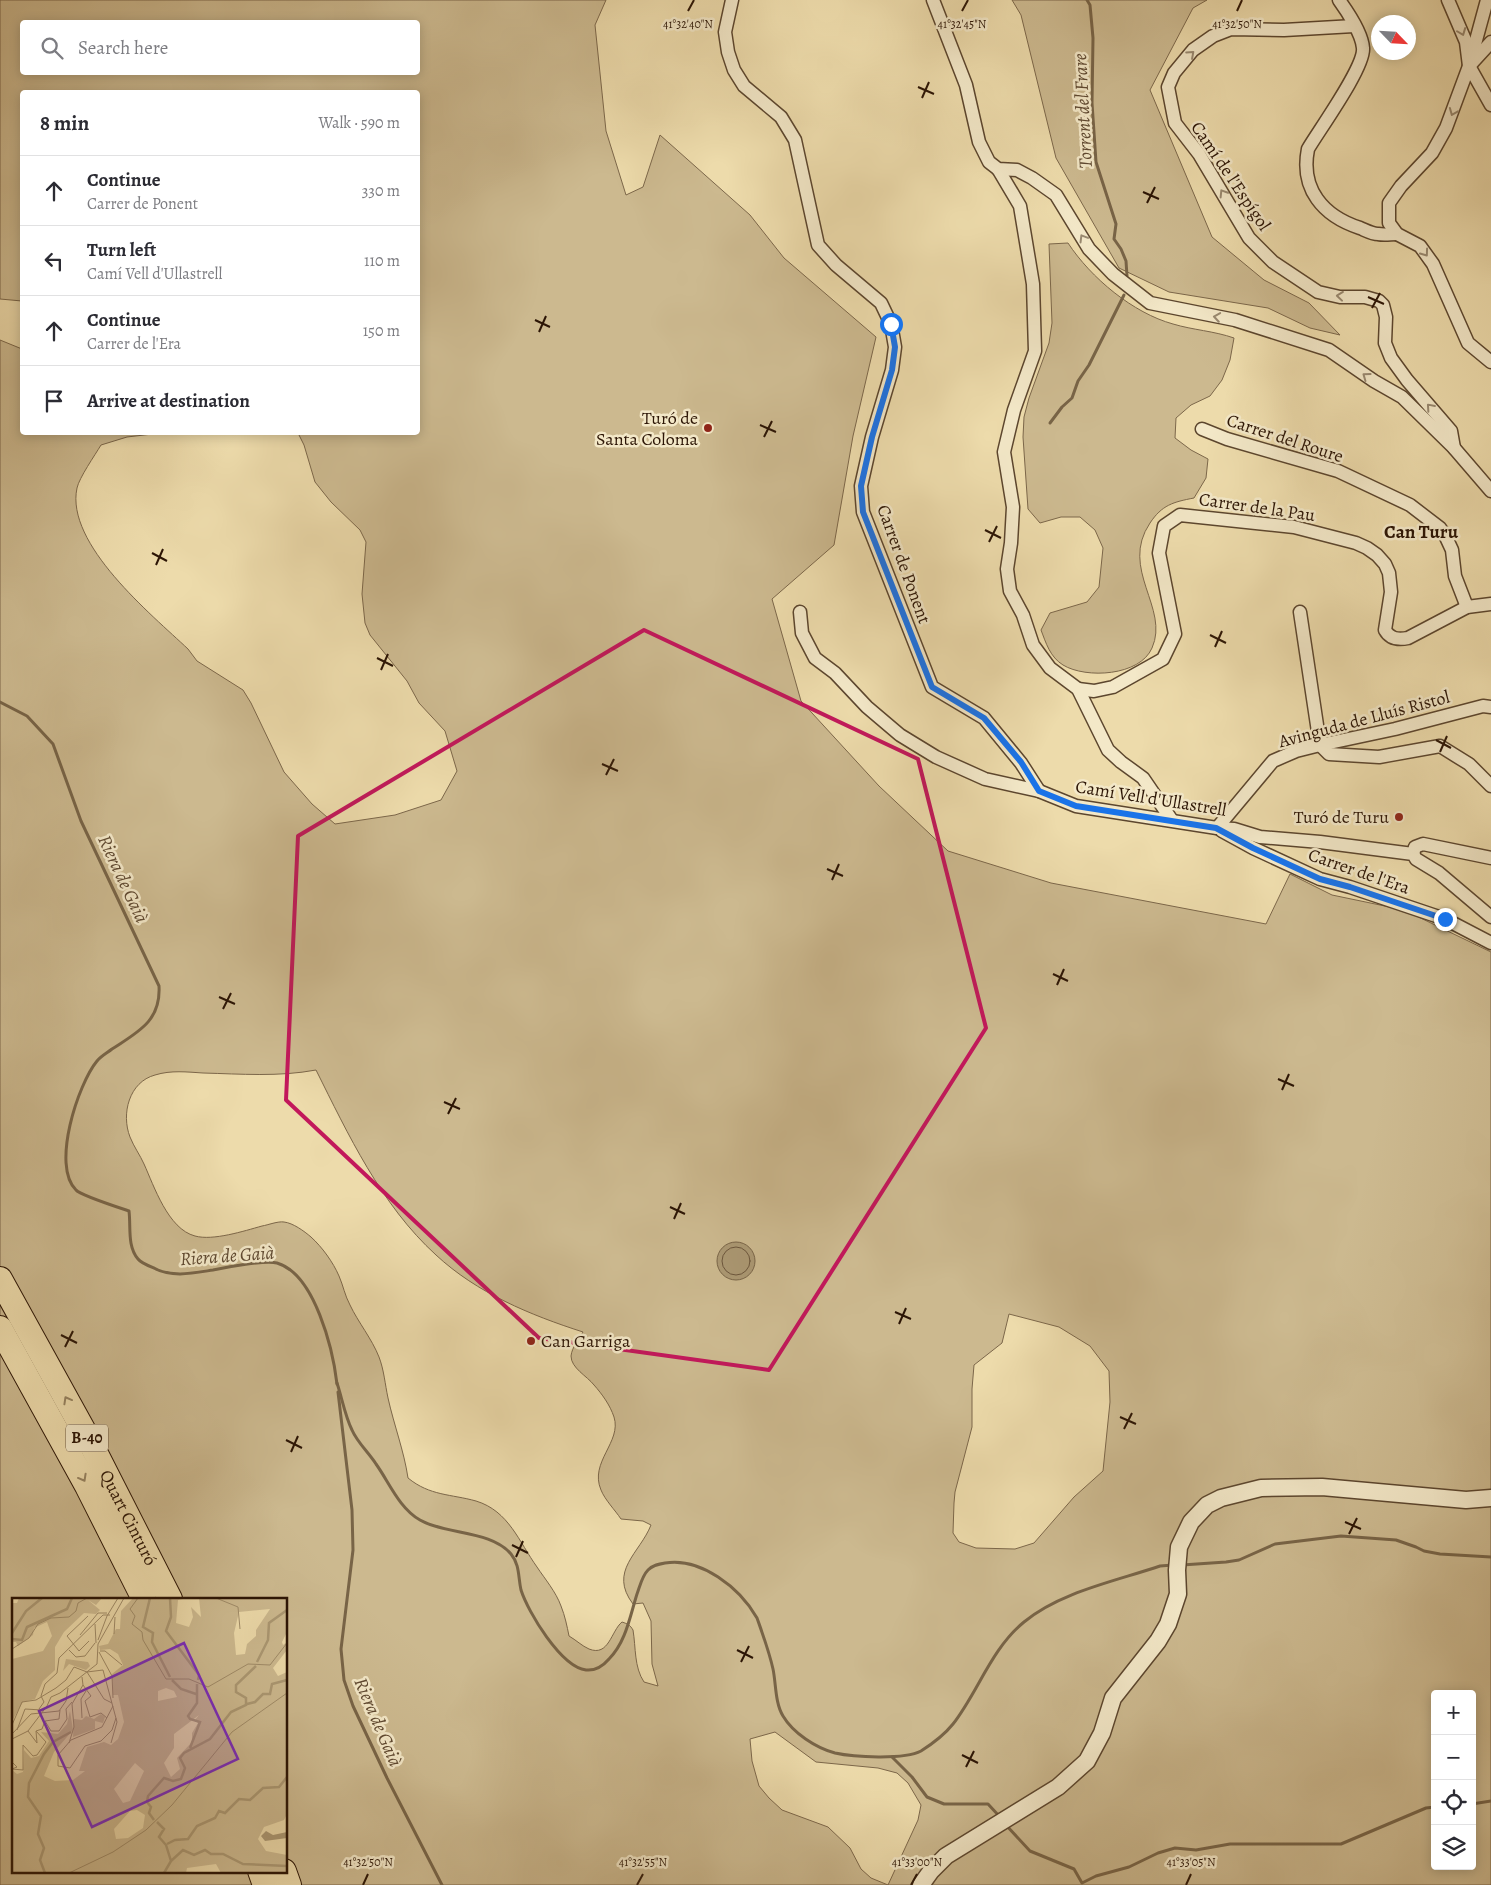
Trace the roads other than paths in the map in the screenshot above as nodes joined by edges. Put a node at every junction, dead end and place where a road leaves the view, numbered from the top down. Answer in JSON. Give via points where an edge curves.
{"nodes":[{"id":1,"x":732,"y":0,"type":"edge"},
{"id":2,"x":933,"y":0,"type":"edge"},
{"id":3,"x":1338,"y":0,"type":"edge"},
{"id":4,"x":1448,"y":0,"type":"edge"},
{"id":5,"x":1487,"y":0,"type":"edge"},
{"id":6,"x":1354,"y":26,"type":"junction"},
{"id":7,"x":1491,"y":42,"type":"edge"},
{"id":8,"x":1469,"y":66,"type":"junction"},
{"id":9,"x":1491,"y":105,"type":"edge"},
{"id":10,"x":998,"y":169,"type":"junction"},
{"id":11,"x":1032,"y":178,"type":"junction"},
{"id":12,"x":1017,"y":200,"type":"junction"},
{"id":13,"x":1397,"y":234,"type":"junction"},
{"id":14,"x":1491,"y":362,"type":"edge"},
{"id":15,"x":1202,"y":429,"type":"dead end"},
{"id":16,"x":1454,"y":448,"type":"junction"},
{"id":17,"x":1491,"y":491,"type":"edge"},
{"id":18,"x":1491,"y":604,"type":"edge"},
{"id":19,"x":1467,"y":607,"type":"junction"},
{"id":20,"x":800,"y":612,"type":"dead end"},
{"id":21,"x":1300,"y":612,"type":"dead end"},
{"id":22,"x":1078,"y":689,"type":"junction"},
{"id":23,"x":1491,"y":706,"type":"edge"},
{"id":24,"x":1320,"y":745,"type":"junction"},
{"id":25,"x":1491,"y":786,"type":"edge"},
{"id":26,"x":1039,"y":791,"type":"junction"},
{"id":27,"x":1171,"y":820,"type":"junction"},
{"id":28,"x":1216,"y":828,"type":"junction"},
{"id":29,"x":1413,"y":854,"type":"junction"},
{"id":30,"x":1491,"y":858,"type":"edge"},
{"id":31,"x":1491,"y":917,"type":"edge"},
{"id":32,"x":1491,"y":943,"type":"edge"},
{"id":33,"x":0,"y":1279,"type":"edge"},
{"id":34,"x":0,"y":1328,"type":"edge"},
{"id":35,"x":1491,"y":1498,"type":"edge"},
{"id":36,"x":143,"y":1598,"type":"edge"},
{"id":37,"x":169,"y":1598,"type":"edge"},
{"id":38,"x":922,"y":1885,"type":"edge"}],
"edges":[{"from":1,"to":26,"type":"street","name":"Carrer de Ponent","via":[[725,32],[734,70],[744,86],[781,117],[796,140],[818,245],[881,302],[891,324],[895,347],[892,370],[861,486],[863,512],[932,687],[984,718],[1021,762]]},
{"from":2,"to":10,"type":"street","via":[[966,85],[979,142],[988,162]]},
{"from":3,"to":6,"type":"street"},
{"from":4,"to":8,"type":"street","one_way":true,"via":[[1466,42]]},
{"from":5,"to":8,"type":"street"},
{"from":6,"to":13,"type":"street","via":[[1363,46],[1362,58],[1308,149],[1308,181],[1331,215],[1377,234]]},
{"from":16,"to":6,"type":"street","name":"Camí de l'Espígol","one_way":true,"via":[[1450,431],[1391,358],[1385,343],[1383,305],[1365,297],[1340,297],[1318,292],[1273,262],[1249,238],[1199,154],[1175,123],[1168,87],[1174,73],[1193,50],[1213,36],[1231,29]]},
{"from":7,"to":8,"type":"street"},
{"from":8,"to":9,"type":"street"},
{"from":8,"to":13,"type":"street","one_way":true,"via":[[1446,128],[1432,153],[1400,186],[1389,203],[1389,223]]},
{"from":10,"to":11,"type":"street","via":[[1017,170]]},
{"from":10,"to":12,"type":"street"},
{"from":11,"to":12,"type":"street","via":[[1023,184]]},
{"from":16,"to":11,"type":"street","one_way":true,"via":[[1402,397],[1329,350],[1235,320],[1150,304],[1089,249],[1056,195]]},
{"from":12,"to":22,"type":"street","via":[[1032,284],[1034,351],[1004,452],[1013,507],[1007,569],[1010,591],[1033,645],[1050,668]]},
{"from":13,"to":14,"type":"street","one_way":true,"via":[[1420,246],[1433,264],[1468,343]]},
{"from":15,"to":19,"type":"street","name":"Carrer del Roure","via":[[1338,471],[1410,505],[1445,534],[1452,550],[1455,576]]},
{"from":16,"to":17,"type":"street"},
{"from":18,"to":19,"type":"street","name":"Carrer de la Pau"},
{"from":19,"to":22,"type":"street","name":"Carrer de la Pau","via":[[1400,640],[1386,630],[1391,592],[1389,573],[1377,554],[1367,548],[1294,526],[1180,515],[1164,526],[1159,553],[1175,634],[1162,659],[1113,686],[1094,691]]},
{"from":20,"to":26,"type":"street","name":"Camí Vell d'Ullastrell","via":[[802,633],[815,658],[900,735],[936,757],[985,779]]},
{"from":21,"to":24,"type":"street"},
{"from":22,"to":27,"type":"street","via":[[1108,750],[1143,778]]},
{"from":23,"to":24,"type":"street","name":"Avinguda de Lluís Ristol"},
{"from":24,"to":25,"type":"street","via":[[1330,754],[1379,757],[1440,746],[1469,764]]},
{"from":24,"to":28,"type":"street","name":"Avinguda de Lluís Ristol","via":[[1273,761]]},
{"from":26,"to":27,"type":"street","name":"Camí Vell d'Ullastrell","via":[[1076,806]]},
{"from":27,"to":28,"type":"street","name":"Camí Vell d'Ullastrell"},
{"from":28,"to":29,"type":"street","name":"Camí Vell d'Ullastrell","via":[[1234,828],[1260,837]]},
{"from":28,"to":32,"type":"street","name":"Carrer de l'Era","via":[[1320,879],[1445,919]]},
{"from":29,"to":30,"type":"street","via":[[1415,847],[1423,844]]},
{"from":29,"to":31,"type":"street"},
{"from":37,"to":33,"type":"highway","name":"Quart Cinturó","number":"B-40","one_way":true,"via":[[90,1442]]},
{"from":34,"to":36,"type":"highway","name":"Quart Cinturó","number":"B-40","one_way":true,"via":[[87,1486]]},
{"from":35,"to":38,"type":"street","via":[[1466,1500],[1322,1487],[1261,1488],[1221,1498],[1207,1506],[1191,1522],[1179,1547],[1178,1594],[1168,1624],[1114,1698],[1102,1732],[1086,1761],[1058,1787],[946,1856]]}]}
